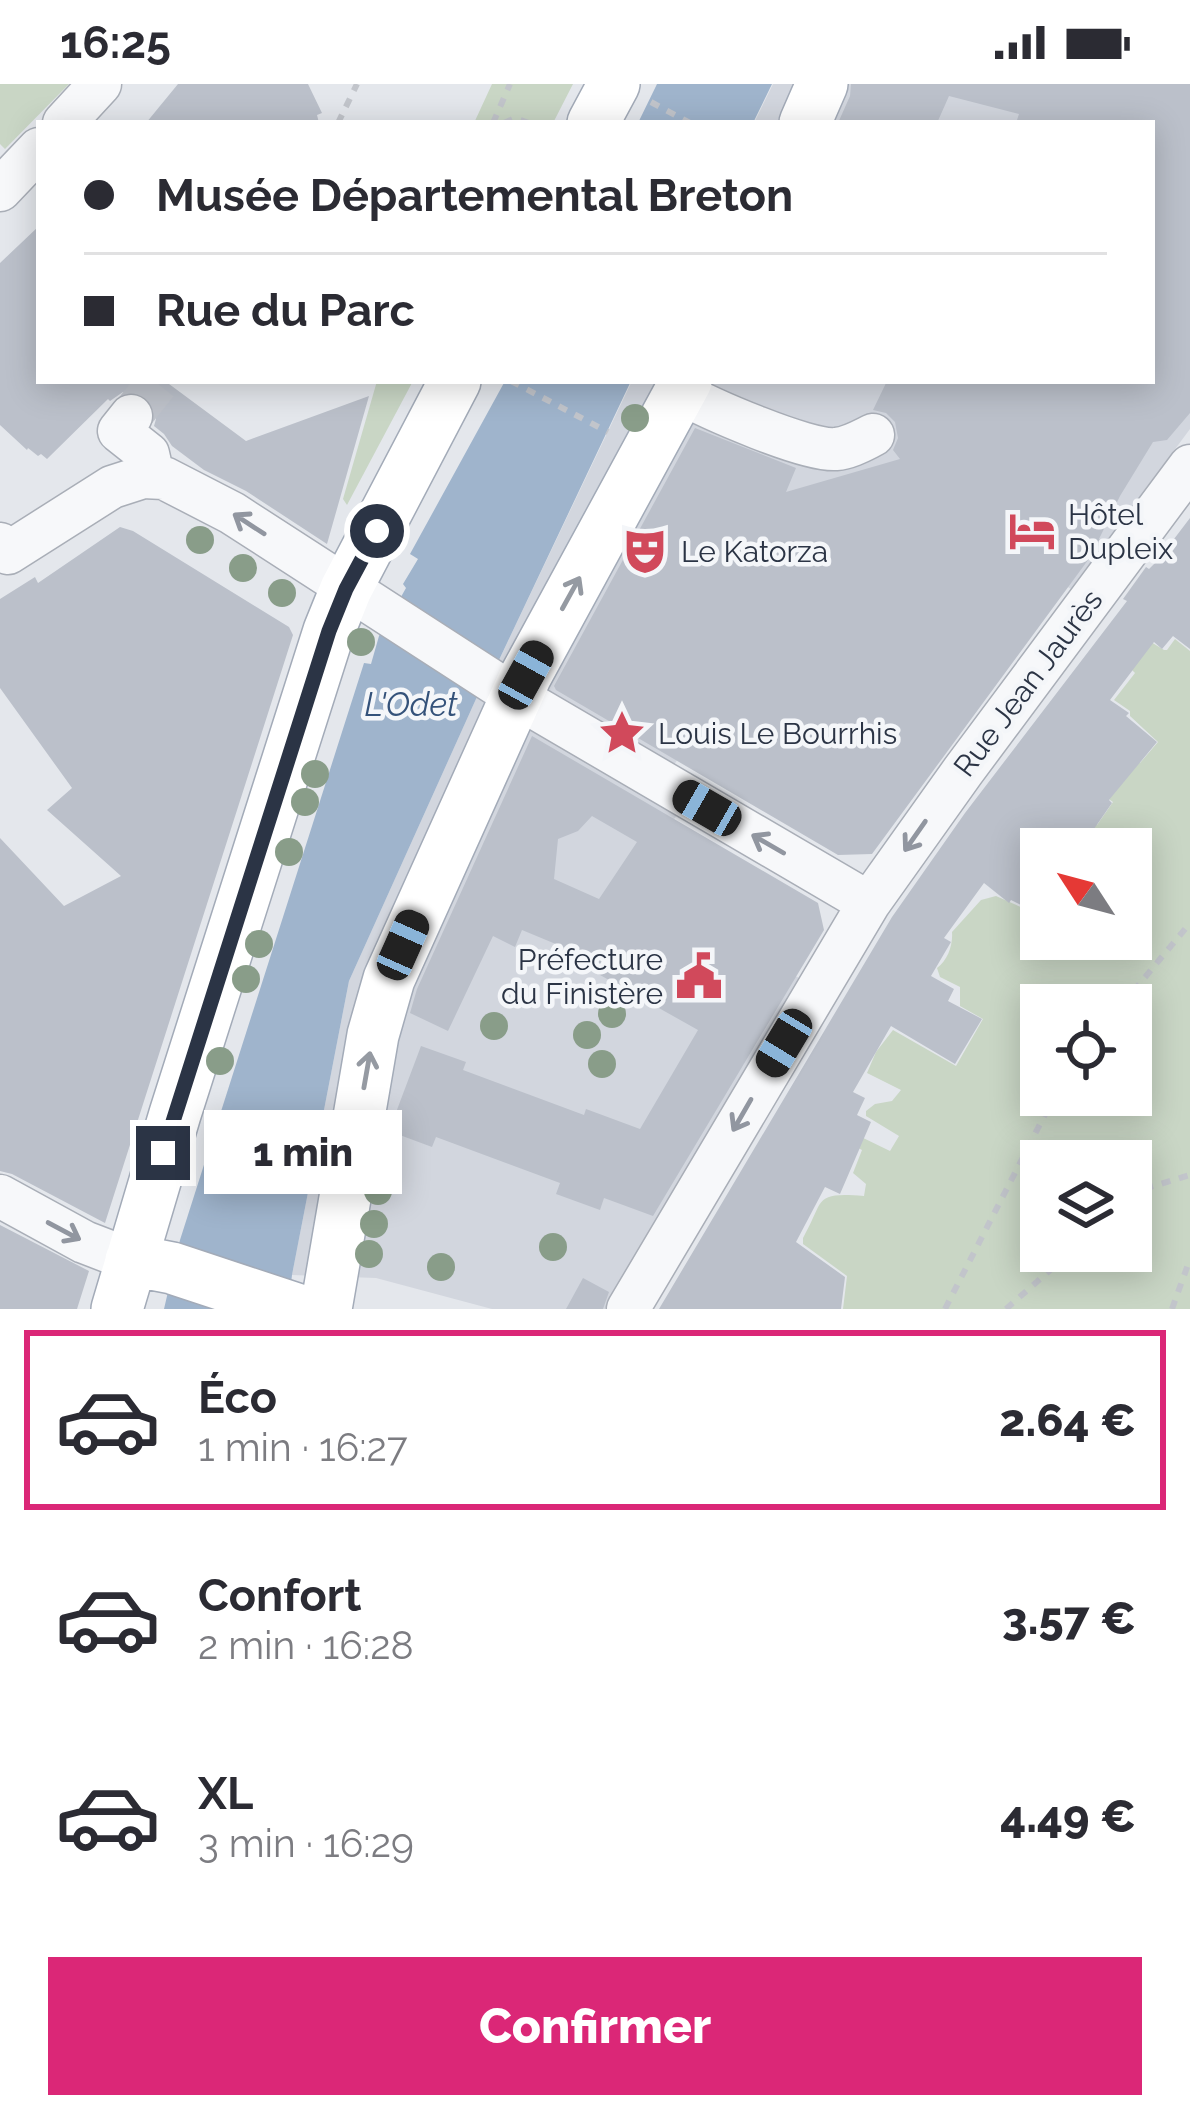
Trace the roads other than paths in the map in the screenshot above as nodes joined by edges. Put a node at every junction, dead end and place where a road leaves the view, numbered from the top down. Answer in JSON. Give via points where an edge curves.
{"nodes":[{"id":1,"x":822,"y":84,"type":"edge"},
{"id":2,"x":96,"y":85,"type":"edge"},
{"id":3,"x":630,"y":92,"type":"edge"},
{"id":4,"x":67,"y":120,"type":"edge"},
{"id":5,"x":597,"y":120,"type":"edge"},
{"id":6,"x":806,"y":120,"type":"edge"},
{"id":7,"x":36,"y":152,"type":"edge"},
{"id":8,"x":0,"y":190,"type":"edge"},
{"id":9,"x":453,"y":384,"type":"edge"},
{"id":10,"x":683,"y":387,"type":"edge"},
{"id":11,"x":131,"y":416,"type":"dead end"},
{"id":12,"x":873,"y":436,"type":"dead end"},
{"id":13,"x":1190,"y":466,"type":"edge"},
{"id":14,"x":133,"y":482,"type":"junction"},
{"id":15,"x":3,"y":553,"type":"edge"},
{"id":16,"x":366,"y":601,"type":"junction"},
{"id":17,"x":503,"y":688,"type":"junction"},
{"id":18,"x":869,"y":903,"type":"junction"},
{"id":19,"x":0,"y":1196,"type":"edge"},
{"id":20,"x":152,"y":1264,"type":"junction"},
{"id":21,"x":304,"y":1308,"type":"edge"},
{"id":22,"x":118,"y":1309,"type":"edge"},
{"id":23,"x":628,"y":1309,"type":"edge"}],
"edges":[{"from":1,"to":6,"type":"main road"},
{"from":2,"to":4,"type":"street"},
{"from":3,"to":5,"type":"main road"},
{"from":7,"to":8,"type":"street"},
{"from":9,"to":16,"type":"main road"},
{"from":10,"to":12,"type":"street","via":[[713,410],[821,448]]},
{"from":17,"to":10,"type":"main road","one_way":true},
{"from":11,"to":14,"type":"street","via":[[119,431],[148,454]]},
{"from":13,"to":18,"type":"street","name":"Rue Jean Jaurès","one_way":true},
{"from":14,"to":15,"type":"street"},
{"from":16,"to":14,"type":"street","one_way":true,"via":[[164,478]]},
{"from":16,"to":17,"type":"street"},
{"from":16,"to":20,"type":"main road","via":[[329,631],[250,875]]},
{"from":18,"to":17,"type":"street","one_way":true},
{"from":21,"to":17,"type":"main road","one_way":true,"via":[[384,994]]},
{"from":18,"to":23,"type":"street","name":"Rue Jean Jaurès","one_way":true},
{"from":19,"to":20,"type":"street","one_way":true,"via":[[84,1241]]},
{"from":20,"to":21,"type":"main road"},
{"from":20,"to":22,"type":"main road"}]}
